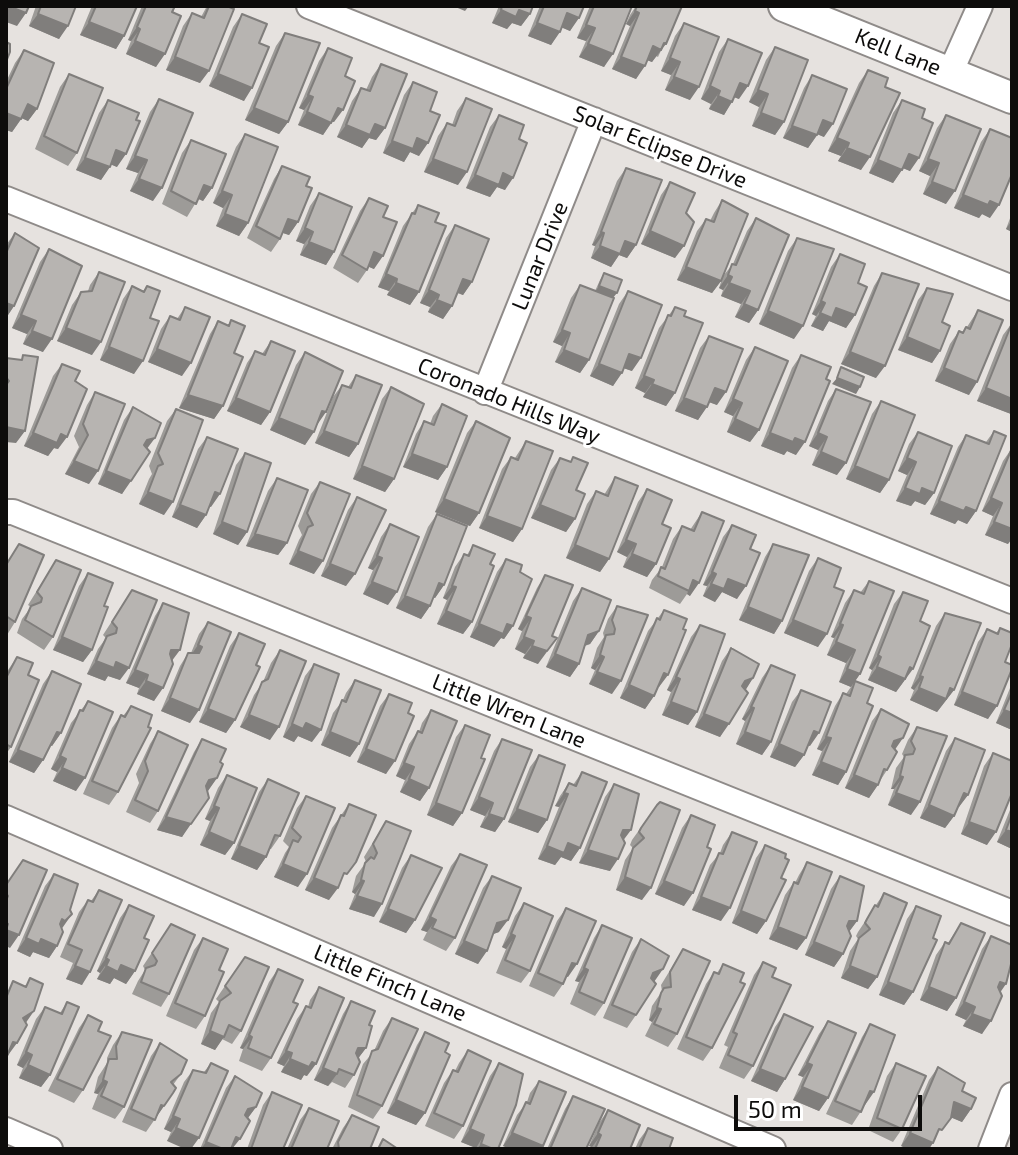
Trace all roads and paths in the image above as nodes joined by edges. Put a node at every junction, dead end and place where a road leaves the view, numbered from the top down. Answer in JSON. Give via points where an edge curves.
{"nodes":[{"id":1,"x":309,"y":6,"type":"edge"},
{"id":2,"x":784,"y":6,"type":"edge"},
{"id":3,"x":980,"y":6,"type":"edge"},
{"id":4,"x":950,"y":73,"type":"junction"},
{"id":5,"x":1012,"y":98,"type":"edge"},
{"id":6,"x":594,"y":120,"type":"junction"},
{"id":7,"x":6,"y":199,"type":"edge"},
{"id":8,"x":1012,"y":288,"type":"edge"},
{"id":9,"x":485,"y":392,"type":"junction"},
{"id":10,"x":6,"y":512,"type":"edge"},
{"id":11,"x":1012,"y":601,"type":"edge"},
{"id":12,"x":6,"y":818,"type":"edge"},
{"id":13,"x":1012,"y":913,"type":"edge"},
{"id":14,"x":1012,"y":1095,"type":"edge"},
{"id":15,"x":6,"y":1130,"type":"edge"},
{"id":16,"x":50,"y":1149,"type":"edge"},
{"id":17,"x":773,"y":1149,"type":"edge"},
{"id":18,"x":991,"y":1149,"type":"edge"}],
"edges":[{"from":1,"to":6,"type":"street","name":"Solar Eclipse Drive"},
{"from":2,"to":4,"type":"street","name":"Kell Lane"},
{"from":3,"to":4,"type":"street"},
{"from":4,"to":5,"type":"street","name":"Kell Lane"},
{"from":6,"to":8,"type":"street","name":"Solar Eclipse Drive"},
{"from":6,"to":9,"type":"street","name":"Lunar Drive"},
{"from":7,"to":9,"type":"street","name":"Coronado Hills Way"},
{"from":9,"to":11,"type":"street","name":"Coronado Hills Way"},
{"from":10,"to":13,"type":"street","name":"Little Wren Lane"},
{"from":12,"to":17,"type":"street","name":"Little Finch Lane"},
{"from":14,"to":18,"type":"street"},
{"from":15,"to":16,"type":"street"}]}
